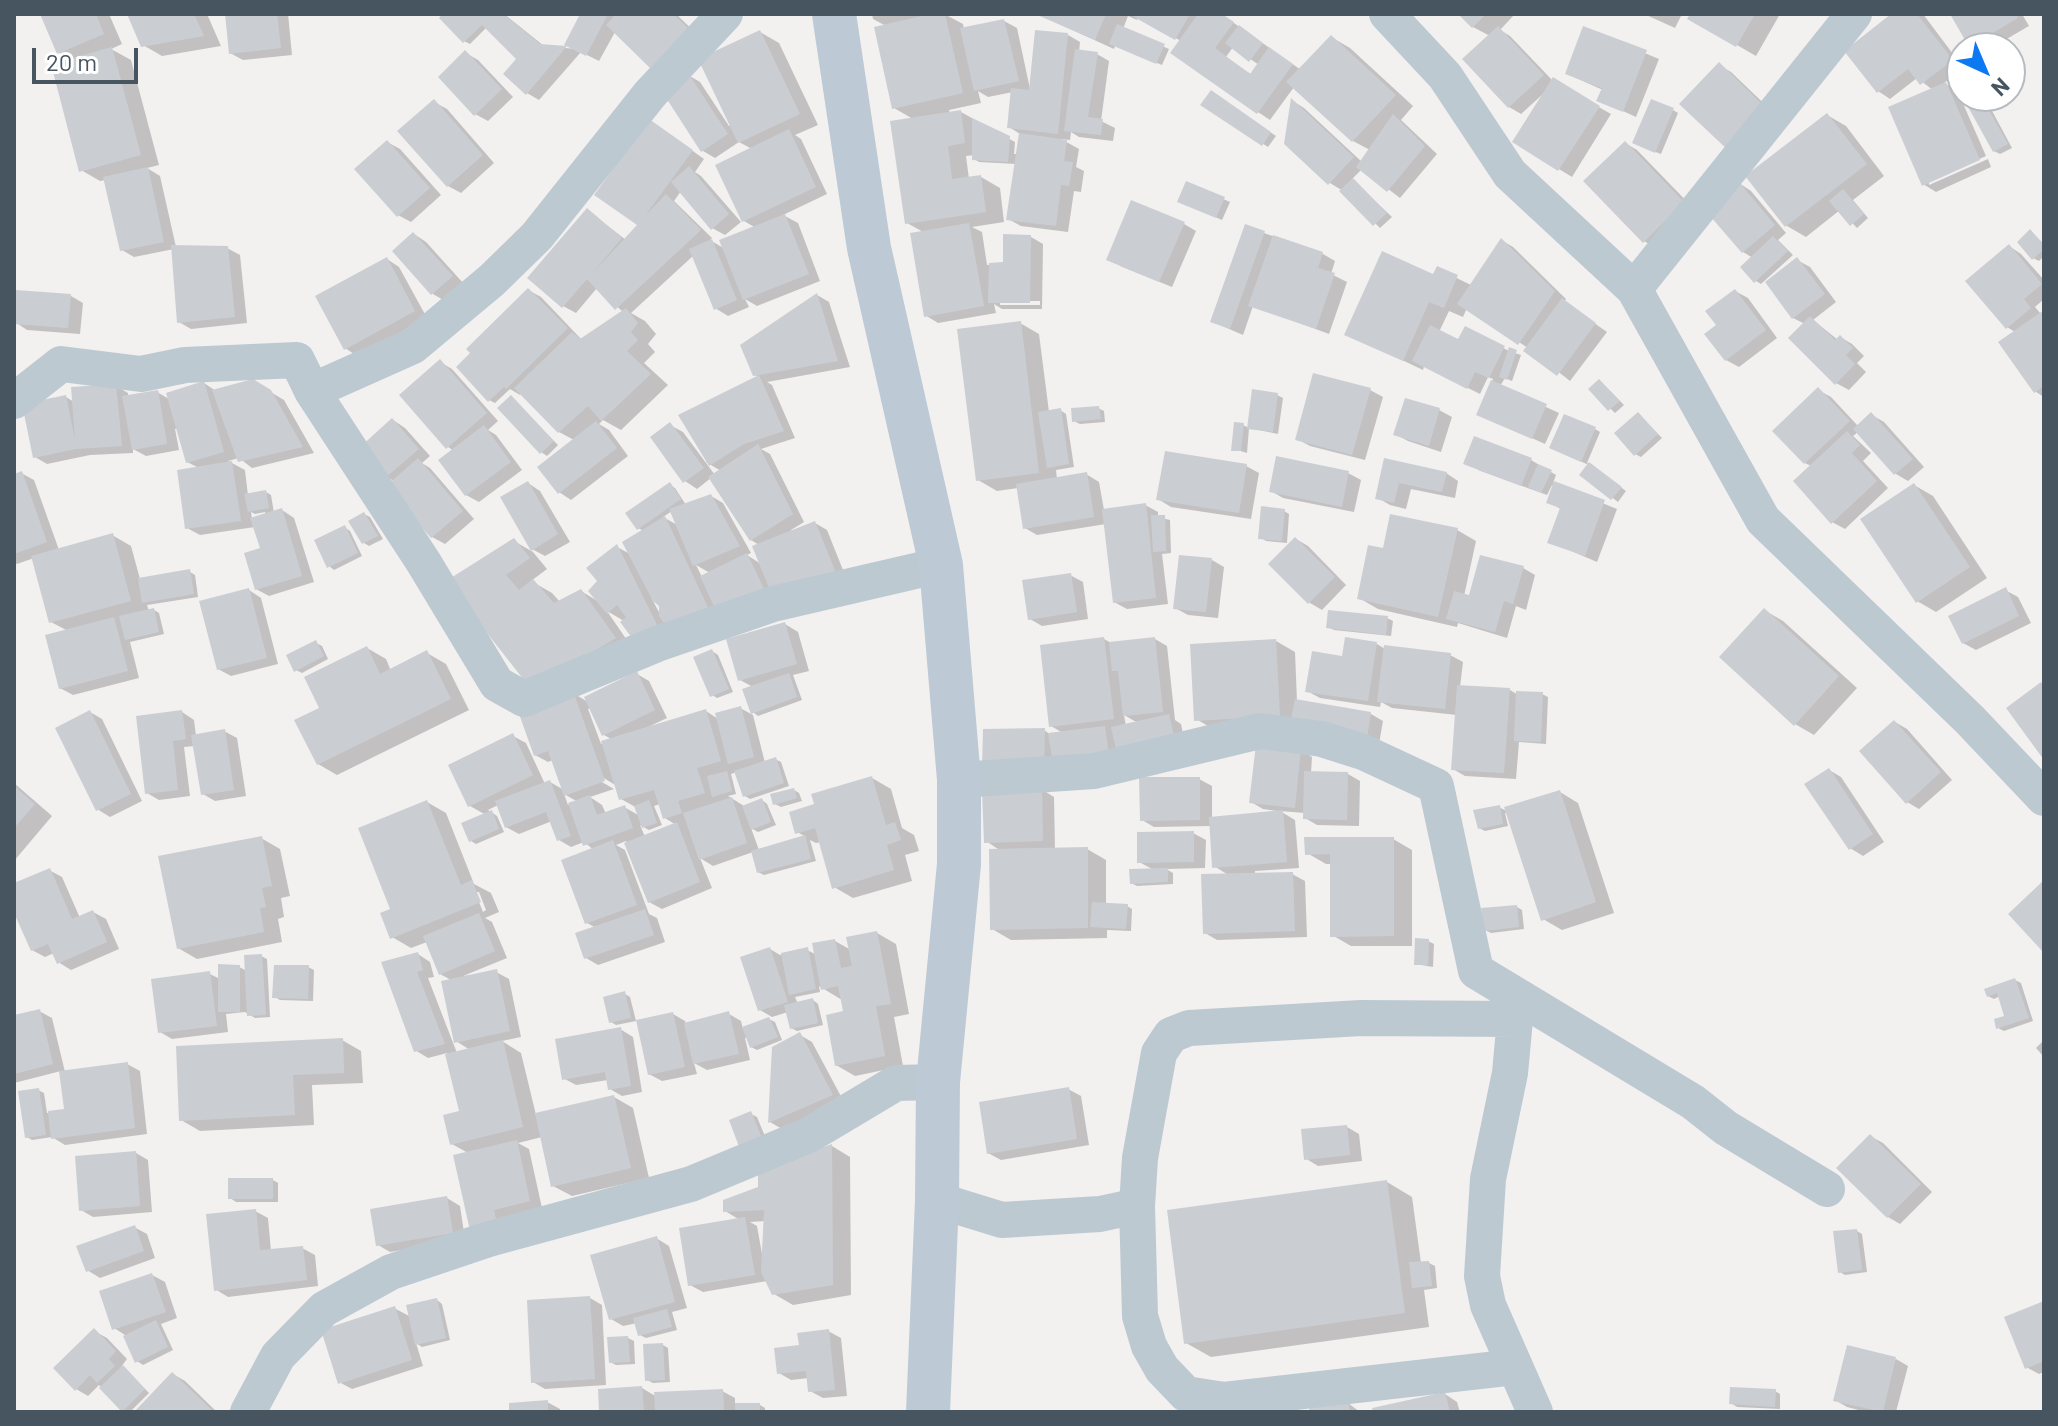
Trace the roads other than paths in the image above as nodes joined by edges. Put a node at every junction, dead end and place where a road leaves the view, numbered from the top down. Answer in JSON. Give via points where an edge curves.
{"nodes":[{"id":1,"x":725,"y":14,"type":"edge"},
{"id":2,"x":834,"y":14,"type":"edge"},
{"id":3,"x":1387,"y":14,"type":"edge"},
{"id":4,"x":1854,"y":14,"type":"edge"},
{"id":5,"x":1634,"y":289,"type":"junction"},
{"id":6,"x":312,"y":391,"type":"junction"},
{"id":7,"x":14,"y":401,"type":"edge"},
{"id":8,"x":941,"y":565,"type":"junction"},
{"id":9,"x":959,"y":780,"type":"junction"},
{"id":10,"x":2044,"y":798,"type":"edge"},
{"id":11,"x":1476,"y":971,"type":"junction"},
{"id":12,"x":1515,"y":1019,"type":"junction"},
{"id":13,"x":938,"y":1082,"type":"junction"},
{"id":14,"x":1827,"y":1189,"type":"dead end"},
{"id":15,"x":937,"y":1200,"type":"junction"},
{"id":16,"x":1137,"y":1206,"type":"junction"},
{"id":17,"x":1515,"y":1367,"type":"junction"},
{"id":18,"x":248,"y":1412,"type":"edge"},
{"id":19,"x":928,"y":1412,"type":"edge"},
{"id":20,"x":1535,"y":1412,"type":"edge"}],
"edges":[{"from":1,"to":6,"type":"street","via":[[650,94],[537,236],[492,280],[413,346]]},
{"from":2,"to":8,"type":"main road","via":[[869,248]]},
{"from":3,"to":5,"type":"street","via":[[1445,76],[1510,174]]},
{"from":4,"to":5,"type":"street"},
{"from":5,"to":10,"type":"street","via":[[1763,520]]},
{"from":6,"to":7,"type":"street","via":[[297,360],[185,365],[141,374],[61,364]]},
{"from":6,"to":8,"type":"street","via":[[497,684],[524,699],[773,604]]},
{"from":8,"to":9,"type":"main road"},
{"from":9,"to":11,"type":"street","via":[[1094,771],[1260,731],[1322,739],[1363,752],[1436,786]]},
{"from":9,"to":13,"type":"main road","via":[[959,864]]},
{"from":11,"to":12,"type":"street"},
{"from":11,"to":14,"type":"street"},
{"from":12,"to":16,"type":"street","via":[[1361,1018],[1216,1025],[1171,1035],[1159,1053]]},
{"from":12,"to":17,"type":"street","via":[[1510,1073],[1488,1179],[1482,1276],[1488,1305]]},
{"from":13,"to":15,"type":"main road"},
{"from":13,"to":18,"type":"street","via":[[896,1083],[809,1135],[691,1184],[489,1239],[391,1272],[324,1309],[278,1356]]},
{"from":15,"to":16,"type":"street","via":[[1002,1220],[1100,1214]]},
{"from":15,"to":19,"type":"main road"},
{"from":16,"to":17,"type":"street","via":[[1140,1316],[1162,1369],[1186,1394],[1224,1400]]},
{"from":17,"to":20,"type":"street"}]}
